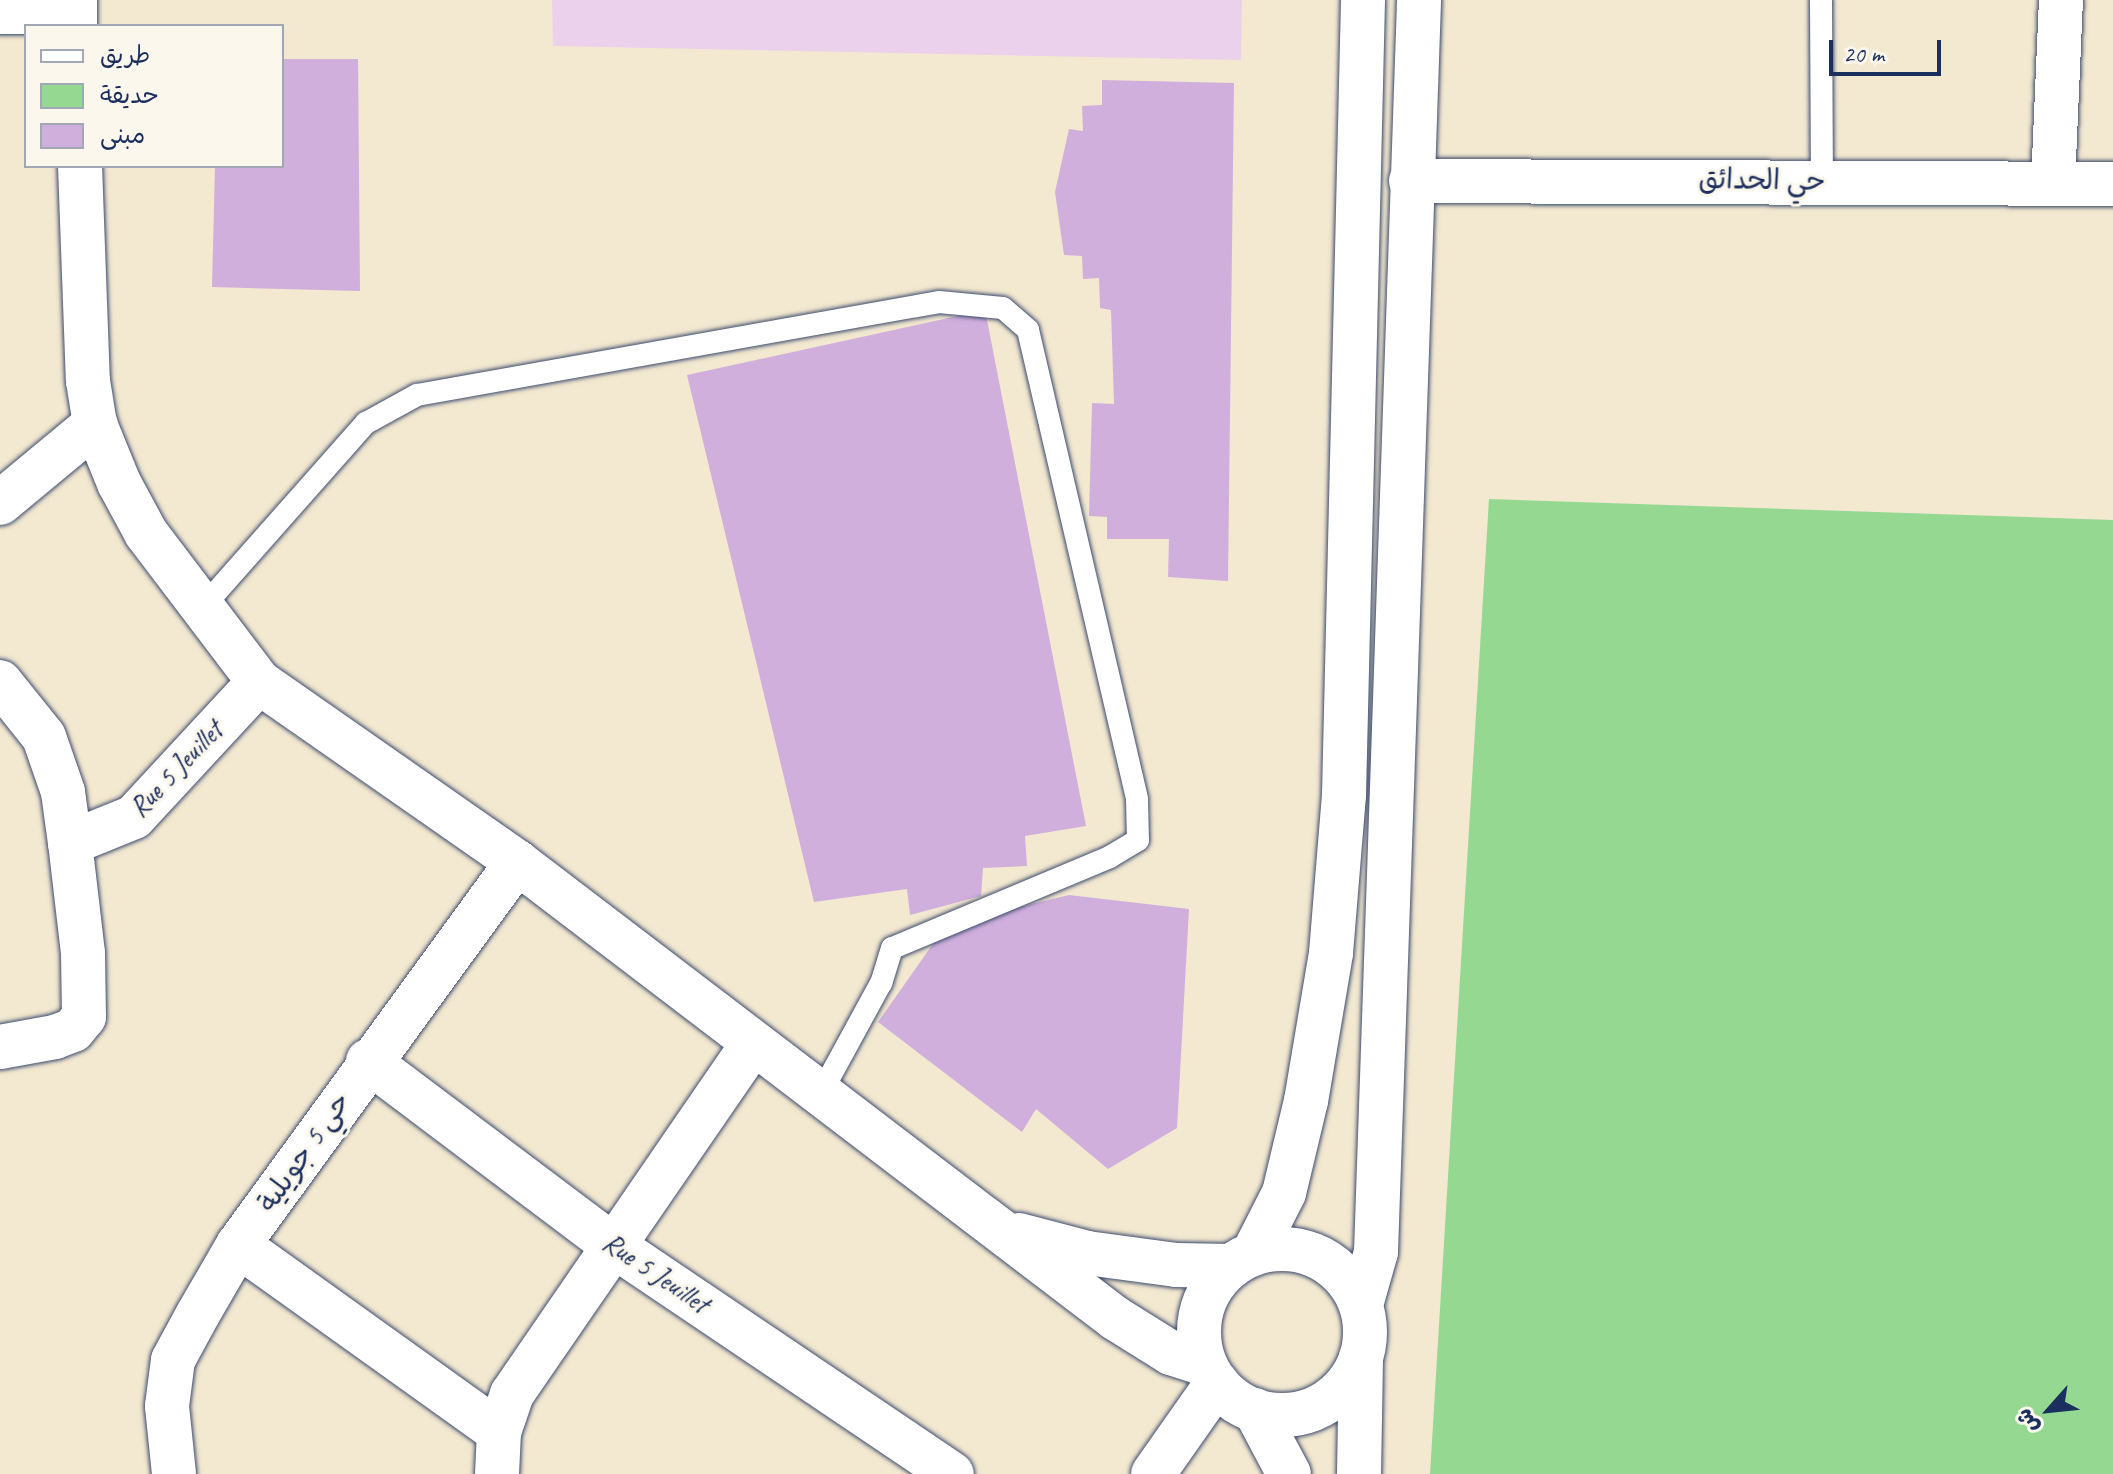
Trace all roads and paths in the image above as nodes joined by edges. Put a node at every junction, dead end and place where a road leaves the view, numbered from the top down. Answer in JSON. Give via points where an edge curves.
{"nodes":[{"id":1,"x":1363,"y":0,"type":"edge"},
{"id":2,"x":1419,"y":0,"type":"edge"},
{"id":3,"x":1821,"y":0,"type":"edge"},
{"id":4,"x":2061,"y":0,"type":"edge"},
{"id":5,"x":0,"y":12,"type":"edge"},
{"id":6,"x":75,"y":13,"type":"edge"},
{"id":7,"x":80,"y":168,"type":"edge"},
{"id":8,"x":1411,"y":181,"type":"junction"},
{"id":9,"x":1822,"y":181,"type":"junction"},
{"id":10,"x":2053,"y":183,"type":"junction"},
{"id":11,"x":2113,"y":184,"type":"edge"},
{"id":12,"x":95,"y":424,"type":"junction"},
{"id":13,"x":0,"y":503,"type":"edge"},
{"id":14,"x":203,"y":607,"type":"junction"},
{"id":15,"x":0,"y":682,"type":"edge"},
{"id":16,"x":259,"y":682,"type":"junction"},
{"id":17,"x":70,"y":843,"type":"junction"},
{"id":18,"x":517,"y":862,"type":"junction"},
{"id":19,"x":752,"y":1045,"type":"junction"},
{"id":20,"x":0,"y":1047,"type":"edge"},
{"id":21,"x":368,"y":1061,"type":"junction"},
{"id":22,"x":820,"y":1095,"type":"junction"},
{"id":23,"x":1005,"y":1232,"type":"junction"},
{"id":24,"x":611,"y":1244,"type":"junction"},
{"id":25,"x":238,"y":1245,"type":"junction"},
{"id":26,"x":1242,"y":1260,"type":"junction"},
{"id":27,"x":1361,"y":1305,"type":"junction"},
{"id":28,"x":1361,"y":1357,"type":"junction"},
{"id":29,"x":1211,"y":1374,"type":"junction"},
{"id":30,"x":1255,"y":1410,"type":"junction"},
{"id":31,"x":498,"y":1453,"type":"edge"},
{"id":32,"x":174,"y":1474,"type":"edge"},
{"id":33,"x":952,"y":1474,"type":"edge"},
{"id":34,"x":1153,"y":1474,"type":"edge"},
{"id":35,"x":1289,"y":1474,"type":"edge"},
{"id":36,"x":1359,"y":1474,"type":"edge"}],
"edges":[{"from":1,"to":26,"type":"street","via":[[1344,795],[1332,937],[1306,1101],[1284,1193]]},
{"from":2,"to":8,"type":"street"},
{"from":3,"to":9,"type":"lane"},
{"from":4,"to":10,"type":"street"},
{"from":5,"to":6,"type":"street"},
{"from":7,"to":12,"type":"street","via":[[88,381]]},
{"from":8,"to":9,"type":"street","name":"حي الحدائق"},
{"from":8,"to":27,"type":"street","via":[[1376,1252]]},
{"from":9,"to":10,"type":"street","name":"حي الحدائق"},
{"from":10,"to":11,"type":"street","name":"حي الحدائق"},
{"from":12,"to":13,"type":"street"},
{"from":12,"to":14,"type":"street","via":[[146,533]]},
{"from":14,"to":16,"type":"street"},
{"from":14,"to":22,"type":"lane","via":[[366,423],[417,395],[939,302],[1003,308],[1028,330],[1137,800],[1138,840],[1110,857],[892,948],[881,983]]},
{"from":15,"to":17,"type":"street","via":[[44,737],[63,792]]},
{"from":16,"to":17,"type":"street","name":"Rue 5 Jeuillet","via":[[134,817]]},
{"from":16,"to":18,"type":"street"},
{"from":17,"to":20,"type":"street","via":[[83,953],[84,1017],[73,1030],[55,1037]]},
{"from":18,"to":19,"type":"street"},
{"from":18,"to":21,"type":"street","name":"حي 5 جويلية"},
{"from":19,"to":22,"type":"street"},
{"from":19,"to":24,"type":"street"},
{"from":21,"to":24,"type":"street","name":"Rue 5 Jeuillet"},
{"from":21,"to":25,"type":"street","name":"حي 5 جويلية"},
{"from":22,"to":23,"type":"street"},
{"from":23,"to":26,"type":"street","via":[[1087,1253],[1176,1265]]},
{"from":23,"to":29,"type":"street","via":[[1115,1318]]},
{"from":24,"to":31,"type":"street","via":[[512,1394]]},
{"from":24,"to":33,"type":"street","name":"Rue 5 Jeuillet"},
{"from":25,"to":31,"type":"street"},
{"from":25,"to":32,"type":"street","name":"حي 5 جويلية","via":[[173,1360],[167,1406]]},
{"from":26,"to":27,"type":"street","via":[[1279,1248],[1306,1252],[1329,1263],[1348,1281]]},
{"from":26,"to":29,"type":"street","via":[[1202,1309]]},
{"from":27,"to":28,"type":"street"},
{"from":28,"to":30,"type":"street","via":[[1350,1381],[1331,1399],[1294,1413]]},
{"from":28,"to":36,"type":"street"},
{"from":29,"to":30,"type":"street"},
{"from":29,"to":34,"type":"street"},
{"from":30,"to":35,"type":"street"}]}
